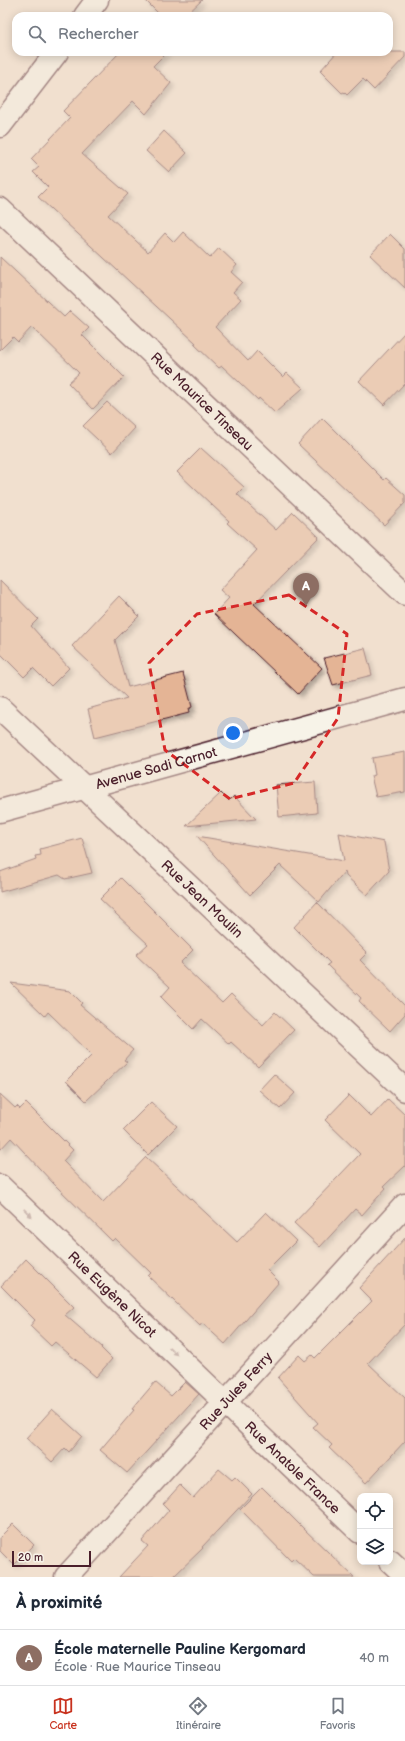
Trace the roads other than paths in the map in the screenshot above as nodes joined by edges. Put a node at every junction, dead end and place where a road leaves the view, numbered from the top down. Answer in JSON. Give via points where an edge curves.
{"nodes":[{"id":1,"x":97,"y":0,"type":"edge"},
{"id":2,"x":88,"y":12,"type":"edge"},
{"id":3,"x":54,"y":56,"type":"edge"},
{"id":4,"x":0,"y":126,"type":"edge"},
{"id":5,"x":0,"y":209,"type":"edge"},
{"id":6,"x":405,"y":594,"type":"edge"},
{"id":7,"x":405,"y":699,"type":"edge"},
{"id":8,"x":0,"y":708,"type":"edge"},
{"id":9,"x":84,"y":788,"type":"junction"},
{"id":10,"x":0,"y":811,"type":"edge"},
{"id":11,"x":405,"y":1090,"type":"edge"},
{"id":12,"x":0,"y":1186,"type":"edge"},
{"id":13,"x":405,"y":1205,"type":"edge"},
{"id":14,"x":226,"y":1402,"type":"junction"},
{"id":15,"x":357,"y":1529,"type":"edge"},
{"id":16,"x":393,"y":1564,"type":"edge"},
{"id":17,"x":405,"y":1575,"type":"edge"},
{"id":18,"x":66,"y":1577,"type":"edge"}],
"edges":[{"from":1,"to":2,"type":"street"},
{"from":3,"to":4,"type":"street"},
{"from":5,"to":6,"type":"street","name":"Rue Maurice Tinseau"},
{"from":7,"to":9,"type":"street","name":"Avenue Sadi Carnot"},
{"from":8,"to":9,"type":"street","name":"Rue Jean Moulin"},
{"from":9,"to":10,"type":"street","name":"Avenue Sadi Carnot"},
{"from":9,"to":11,"type":"street","name":"Rue Jean Moulin"},
{"from":12,"to":14,"type":"street","name":"Rue Eugène Nicot","one_way":true},
{"from":13,"to":14,"type":"street","name":"Rue Jules Ferry"},
{"from":14,"to":15,"type":"street","name":"Rue Anatole France"},
{"from":14,"to":18,"type":"street","name":"Rue Jules Ferry"},
{"from":16,"to":17,"type":"street"}]}
